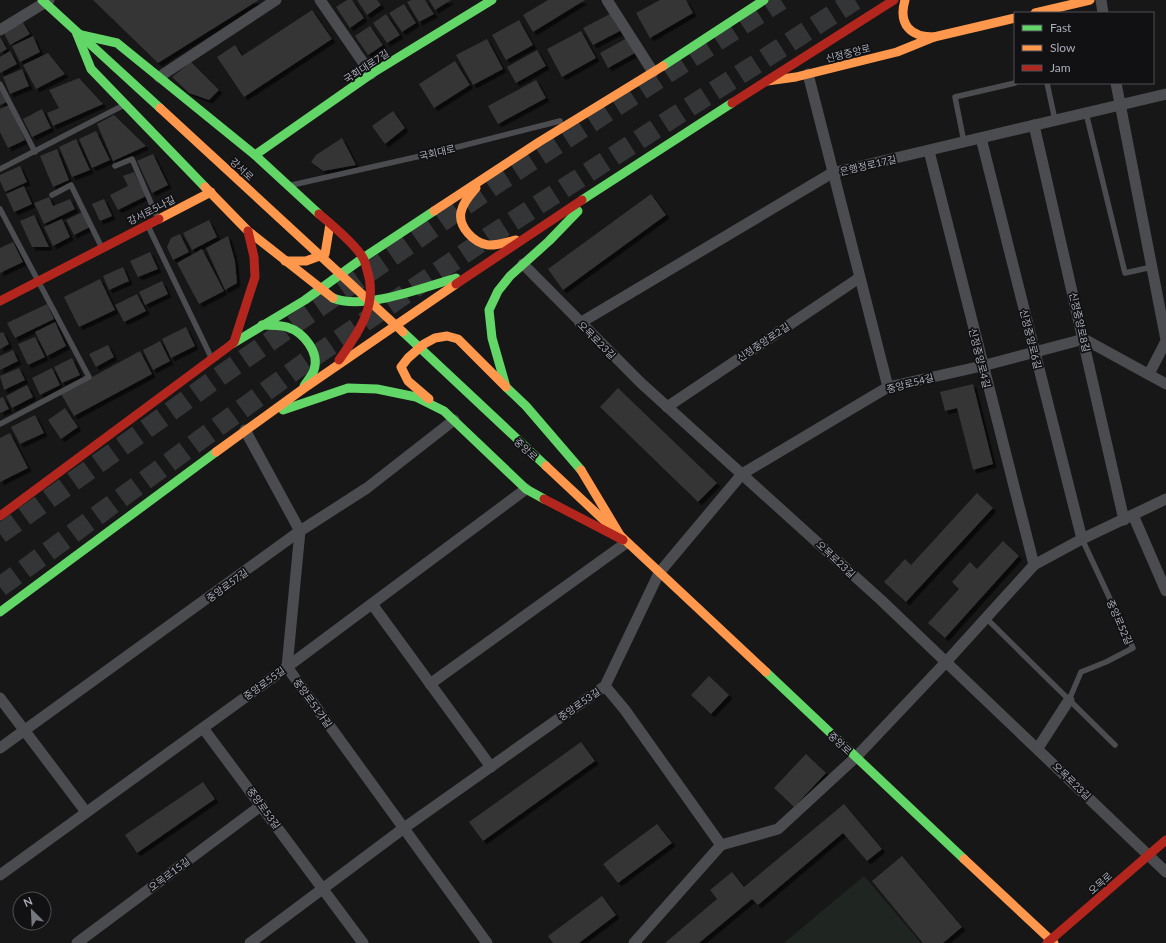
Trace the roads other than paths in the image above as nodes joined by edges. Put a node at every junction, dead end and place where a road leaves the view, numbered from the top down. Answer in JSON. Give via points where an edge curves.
{"nodes":[{"id":1,"x":276,"y":0,"type":"edge"},
{"id":2,"x":320,"y":0,"type":"edge"},
{"id":3,"x":492,"y":0,"type":"edge"},
{"id":4,"x":607,"y":0,"type":"edge"},
{"id":5,"x":764,"y":0,"type":"edge"},
{"id":6,"x":875,"y":0,"type":"edge"},
{"id":7,"x":894,"y":0,"type":"edge"},
{"id":8,"x":905,"y":0,"type":"edge"},
{"id":9,"x":1090,"y":0,"type":"edge"},
{"id":10,"x":1100,"y":0,"type":"edge"},
{"id":11,"x":45,"y":1,"type":"edge"},
{"id":12,"x":1039,"y":12,"type":"edge"},
{"id":13,"x":1103,"y":12,"type":"edge"},
{"id":14,"x":1014,"y":18,"type":"edge"},
{"id":15,"x":863,"y":19,"type":"junction"},
{"id":16,"x":0,"y":30,"type":"edge"},
{"id":17,"x":77,"y":34,"type":"junction"},
{"id":18,"x":934,"y":37,"type":"junction"},
{"id":19,"x":653,"y":72,"type":"junction"},
{"id":20,"x":371,"y":74,"type":"junction"},
{"id":21,"x":808,"y":74,"type":"junction"},
{"id":22,"x":159,"y":77,"type":"junction"},
{"id":23,"x":765,"y":81,"type":"junction"},
{"id":24,"x":1014,"y":83,"type":"edge"},
{"id":25,"x":0,"y":84,"type":"edge"},
{"id":26,"x":1047,"y":84,"type":"edge"},
{"id":27,"x":1116,"y":84,"type":"edge"},
{"id":28,"x":1166,"y":94,"type":"edge"},
{"id":29,"x":126,"y":104,"type":"junction"},
{"id":30,"x":1120,"y":105,"type":"junction"},
{"id":31,"x":1086,"y":113,"type":"junction"},
{"id":32,"x":583,"y":115,"type":"junction"},
{"id":33,"x":1055,"y":120,"type":"junction"},
{"id":34,"x":1034,"y":125,"type":"junction"},
{"id":35,"x":981,"y":138,"type":"junction"},
{"id":36,"x":964,"y":142,"type":"junction"},
{"id":37,"x":929,"y":151,"type":"junction"},
{"id":38,"x":35,"y":152,"type":"junction"},
{"id":39,"x":255,"y":154,"type":"junction"},
{"id":40,"x":115,"y":166,"type":"dead end"},
{"id":41,"x":0,"y":169,"type":"edge"},
{"id":42,"x":832,"y":174,"type":"junction"},
{"id":43,"x":483,"y":179,"type":"junction"},
{"id":44,"x":289,"y":185,"type":"junction"},
{"id":45,"x":600,"y":188,"type":"junction"},
{"id":46,"x":211,"y":192,"type":"junction"},
{"id":47,"x":52,"y":195,"type":"dead end"},
{"id":48,"x":0,"y":209,"type":"edge"},
{"id":49,"x":158,"y":219,"type":"junction"},
{"id":50,"x":147,"y":224,"type":"junction"},
{"id":51,"x":330,"y":224,"type":"junction"},
{"id":52,"x":248,"y":231,"type":"junction"},
{"id":53,"x":401,"y":233,"type":"junction"},
{"id":54,"x":526,"y":237,"type":"junction"},
{"id":55,"x":353,"y":247,"type":"junction"},
{"id":56,"x":102,"y":248,"type":"junction"},
{"id":57,"x":363,"y":258,"type":"junction"},
{"id":58,"x":285,"y":260,"type":"junction"},
{"id":59,"x":523,"y":264,"type":"junction"},
{"id":60,"x":1152,"y":267,"type":"junction"},
{"id":61,"x":473,"y":272,"type":"junction"},
{"id":62,"x":860,"y":278,"type":"junction"},
{"id":63,"x":38,"y":281,"type":"junction"},
{"id":64,"x":1161,"y":284,"type":"edge"},
{"id":65,"x":319,"y":288,"type":"junction"},
{"id":66,"x":369,"y":300,"type":"junction"},
{"id":67,"x":0,"y":301,"type":"edge"},
{"id":68,"x":580,"y":323,"type":"junction"},
{"id":69,"x":262,"y":325,"type":"junction"},
{"id":70,"x":1084,"y":339,"type":"junction"},
{"id":71,"x":1166,"y":341,"type":"edge"},
{"id":72,"x":234,"y":342,"type":"junction"},
{"id":73,"x":1034,"y":352,"type":"junction"},
{"id":74,"x":426,"y":355,"type":"joint"},
{"id":75,"x":212,"y":359,"type":"junction"},
{"id":76,"x":982,"y":366,"type":"junction"},
{"id":77,"x":333,"y":368,"type":"junction"},
{"id":78,"x":1149,"y":374,"type":"junction"},
{"id":79,"x":1166,"y":384,"type":"edge"},
{"id":80,"x":506,"y":387,"type":"junction"},
{"id":81,"x":888,"y":387,"type":"junction"},
{"id":82,"x":302,"y":390,"type":"junction"},
{"id":83,"x":667,"y":407,"type":"junction"},
{"id":84,"x":444,"y":412,"type":"junction"},
{"id":85,"x":260,"y":419,"type":"junction"},
{"id":86,"x":454,"y":420,"type":"junction"},
{"id":87,"x":0,"y":424,"type":"edge"},
{"id":88,"x":245,"y":430,"type":"junction"},
{"id":89,"x":742,"y":474,"type":"junction"},
{"id":90,"x":526,"y":489,"type":"junction"},
{"id":91,"x":1166,"y":500,"type":"edge"},
{"id":92,"x":0,"y":516,"type":"edge"},
{"id":93,"x":1129,"y":518,"type":"junction"},
{"id":94,"x":300,"y":531,"type":"junction"},
{"id":95,"x":1082,"y":539,"type":"junction"},
{"id":96,"x":624,"y":541,"type":"junction"},
{"id":97,"x":1034,"y":565,"type":"junction"},
{"id":98,"x":658,"y":573,"type":"junction"},
{"id":99,"x":1166,"y":591,"type":"edge"},
{"id":100,"x":372,"y":604,"type":"junction"},
{"id":101,"x":0,"y":612,"type":"edge"},
{"id":102,"x":986,"y":618,"type":"junction"},
{"id":103,"x":946,"y":662,"type":"junction"},
{"id":104,"x":287,"y":667,"type":"junction"},
{"id":105,"x":430,"y":684,"type":"junction"},
{"id":106,"x":604,"y":686,"type":"junction"},
{"id":107,"x":0,"y":698,"type":"edge"},
{"id":108,"x":1069,"y":700,"type":"junction"},
{"id":109,"x":203,"y":728,"type":"junction"},
{"id":110,"x":24,"y":730,"type":"junction"},
{"id":111,"x":1114,"y":745,"type":"dead end"},
{"id":112,"x":0,"y":748,"type":"edge"},
{"id":113,"x":1038,"y":748,"type":"junction"},
{"id":114,"x":856,"y":757,"type":"junction"},
{"id":115,"x":491,"y":767,"type":"junction"},
{"id":116,"x":262,"y":805,"type":"junction"},
{"id":117,"x":86,"y":812,"type":"junction"},
{"id":118,"x":404,"y":828,"type":"junction"},
{"id":119,"x":1166,"y":840,"type":"edge"},
{"id":120,"x":721,"y":845,"type":"junction"},
{"id":121,"x":1148,"y":856,"type":"junction"},
{"id":122,"x":1166,"y":872,"type":"edge"},
{"id":123,"x":0,"y":875,"type":"edge"},
{"id":124,"x":323,"y":890,"type":"junction"},
{"id":125,"x":1051,"y":942,"type":"edge"},
{"id":126,"x":77,"y":943,"type":"edge"},
{"id":127,"x":250,"y":943,"type":"edge"},
{"id":128,"x":363,"y":943,"type":"edge"},
{"id":129,"x":487,"y":943,"type":"edge"},
{"id":130,"x":634,"y":943,"type":"edge"}],
"edges":[{"from":1,"to":22,"type":"street"},
{"from":2,"to":20,"type":"street"},
{"from":3,"to":20,"type":"main road","name":"국회대로7길"},
{"from":4,"to":19,"type":"street"},
{"from":5,"to":19,"type":"main road"},
{"from":6,"to":15,"type":"main road"},
{"from":7,"to":15,"type":"main road"},
{"from":8,"to":18,"type":"main road","name":"신정중앙로","via":[[902,14],[905,24],[919,36]]},
{"from":9,"to":12,"type":"main road"},
{"from":10,"to":13,"type":"street"},
{"from":11,"to":16,"type":"street"},
{"from":11,"to":17,"type":"main road","name":"강서로"},
{"from":14,"to":18,"type":"main road","name":"신정중앙로"},
{"from":15,"to":23,"type":"main road"},
{"from":17,"to":22,"type":"main road","via":[[116,43]]},
{"from":17,"to":29,"type":"main road","via":[[91,69]]},
{"from":17,"to":74,"type":"main road","name":"강서로"},
{"from":18,"to":21,"type":"main road","name":"신정중앙로","via":[[897,52]]},
{"from":19,"to":32,"type":"main road"},
{"from":20,"to":39,"type":"main road","name":"국회대로7길"},
{"from":21,"to":23,"type":"main road","name":"신정중앙로"},
{"from":21,"to":42,"type":"street"},
{"from":22,"to":39,"type":"main road"},
{"from":23,"to":45,"type":"main road"},
{"from":24,"to":36,"type":"lane","via":[[954,98]]},
{"from":25,"to":38,"type":"lane"},
{"from":26,"to":33,"type":"lane"},
{"from":27,"to":30,"type":"street"},
{"from":28,"to":30,"type":"street","name":"은행정로17길"},
{"from":29,"to":38,"type":"lane"},
{"from":29,"to":46,"type":"main road"},
{"from":30,"to":31,"type":"street","name":"은행정로17길"},
{"from":30,"to":60,"type":"street"},
{"from":31,"to":33,"type":"street","name":"은행정로17길"},
{"from":31,"to":60,"type":"lane","via":[[1124,273]]},
{"from":32,"to":43,"type":"main road"},
{"from":32,"to":44,"type":"lane","name":"국회대로","via":[[498,138]]},
{"from":33,"to":34,"type":"street","name":"은행정로17길"},
{"from":34,"to":35,"type":"street","name":"은행정로17길"},
{"from":34,"to":70,"type":"street","name":"신정중앙로8길"},
{"from":35,"to":36,"type":"street","name":"은행정로17길"},
{"from":35,"to":73,"type":"street","name":"신정중앙로6길"},
{"from":36,"to":37,"type":"street","name":"은행정로17길"},
{"from":37,"to":42,"type":"street","name":"은행정로17길"},
{"from":37,"to":76,"type":"street","name":"신정중앙로4길"},
{"from":38,"to":41,"type":"lane"},
{"from":39,"to":44,"type":"main road"},
{"from":40,"to":49,"type":"lane","via":[[132,159]]},
{"from":42,"to":62,"type":"street"},
{"from":42,"to":68,"type":"street","name":"은행정로17길"},
{"from":43,"to":53,"type":"main road"},
{"from":43,"to":54,"type":"main road","via":[[464,202],[460,213],[464,228],[473,238],[488,245]]},
{"from":44,"to":51,"type":"main road"},
{"from":45,"to":54,"type":"main road"},
{"from":45,"to":59,"type":"main road"},
{"from":46,"to":49,"type":"main road","name":"강서로5나길"},
{"from":46,"to":52,"type":"main road"},
{"from":47,"to":56,"type":"lane","via":[[72,185]]},
{"from":48,"to":63,"type":"lane"},
{"from":49,"to":50,"type":"main road","name":"강서로5나길"},
{"from":50,"to":56,"type":"main road","name":"강서로5나길"},
{"from":50,"to":75,"type":"lane"},
{"from":51,"to":55,"type":"main road"},
{"from":51,"to":58,"type":"main road","via":[[325,254],[314,260]]},
{"from":52,"to":58,"type":"main road"},
{"from":52,"to":72,"type":"main road","via":[[254,257],[255,277]]},
{"from":53,"to":55,"type":"main road"},
{"from":53,"to":57,"type":"main road"},
{"from":54,"to":61,"type":"main road"},
{"from":55,"to":57,"type":"main road"},
{"from":56,"to":63,"type":"main road","name":"강서로5나길"},
{"from":57,"to":65,"type":"main road"},
{"from":57,"to":66,"type":"main road","via":[[369,276]]},
{"from":58,"to":65,"type":"main road"},
{"from":59,"to":68,"type":"street","name":"오목로23길"},
{"from":59,"to":80,"type":"main road","via":[[498,290],[489,310],[492,338]]},
{"from":60,"to":64,"type":"street"},
{"from":61,"to":66,"type":"main road","via":[[422,288]]},
{"from":61,"to":77,"type":"main road"},
{"from":62,"to":81,"type":"street"},
{"from":62,"to":83,"type":"street","name":"신정중앙로2길"},
{"from":63,"to":67,"type":"main road","name":"강서로5나길"},
{"from":63,"to":87,"type":"lane","via":[[89,377]]},
{"from":64,"to":71,"type":"street"},
{"from":65,"to":66,"type":"main road","via":[[334,299],[360,302]]},
{"from":65,"to":69,"type":"main road","via":[[305,300]]},
{"from":66,"to":77,"type":"main road","via":[[366,317],[358,333]]},
{"from":68,"to":83,"type":"street","name":"오목로23길"},
{"from":69,"to":72,"type":"main road"},
{"from":69,"to":82,"type":"main road","via":[[286,327],[296,331],[311,346],[315,359],[314,371]]},
{"from":70,"to":73,"type":"street","name":"중앙로54길"},
{"from":70,"to":78,"type":"street"},
{"from":70,"to":93,"type":"street","name":"신정중앙로8길"},
{"from":71,"to":78,"type":"street"},
{"from":72,"to":75,"type":"main road"},
{"from":73,"to":76,"type":"street","name":"중앙로54길"},
{"from":73,"to":95,"type":"street","name":"신정중앙로6길"},
{"from":74,"to":96,"type":"main road","name":"중앙로"},
{"from":75,"to":92,"type":"main road"},
{"from":76,"to":81,"type":"street","name":"중앙로54길"},
{"from":76,"to":97,"type":"street","name":"신정중앙로4길"},
{"from":77,"to":82,"type":"main road"},
{"from":78,"to":79,"type":"street"},
{"from":80,"to":84,"type":"main road","via":[[458,339],[441,335],[404,360],[401,367],[402,374],[409,382]]},
{"from":80,"to":96,"type":"main road","via":[[526,406],[583,472]]},
{"from":81,"to":89,"type":"street","name":"중앙로54길"},
{"from":82,"to":85,"type":"main road"},
{"from":83,"to":89,"type":"street","name":"오목로23길"},
{"from":84,"to":85,"type":"main road","via":[[416,397],[377,389],[348,388]]},
{"from":84,"to":86,"type":"main road"},
{"from":85,"to":88,"type":"main road"},
{"from":86,"to":90,"type":"main road"},
{"from":86,"to":94,"type":"street","name":"중앙로57길","via":[[367,488]]},
{"from":88,"to":94,"type":"street"},
{"from":88,"to":101,"type":"main road"},
{"from":89,"to":98,"type":"street","name":"중앙로54길"},
{"from":89,"to":103,"type":"street","name":"오목로23길"},
{"from":90,"to":96,"type":"main road"},
{"from":90,"to":100,"type":"street","name":"중앙로55길"},
{"from":91,"to":93,"type":"street"},
{"from":93,"to":95,"type":"street"},
{"from":93,"to":99,"type":"street","name":"신정중앙로8길"},
{"from":94,"to":104,"type":"street"},
{"from":94,"to":110,"type":"street","name":"중앙로57길"},
{"from":95,"to":97,"type":"street"},
{"from":95,"to":108,"type":"lane","name":"중앙로52길","via":[[1133,648],[1081,672]]},
{"from":96,"to":98,"type":"main road","name":"중앙로"},
{"from":96,"to":105,"type":"street"},
{"from":97,"to":102,"type":"street"},
{"from":98,"to":106,"type":"street","name":"중앙로53길"},
{"from":98,"to":114,"type":"main road","name":"중앙로"},
{"from":100,"to":104,"type":"street","name":"중앙로55길"},
{"from":100,"to":105,"type":"street"},
{"from":102,"to":103,"type":"street"},
{"from":102,"to":108,"type":"lane"},
{"from":103,"to":113,"type":"street","name":"오목로23길"},
{"from":103,"to":114,"type":"street"},
{"from":104,"to":109,"type":"street","name":"중앙로55길"},
{"from":104,"to":118,"type":"street","name":"중앙로51가길"},
{"from":105,"to":115,"type":"street"},
{"from":106,"to":115,"type":"street","name":"중앙로53길"},
{"from":106,"to":120,"type":"street","via":[[625,710]]},
{"from":107,"to":110,"type":"street"},
{"from":108,"to":111,"type":"lane"},
{"from":108,"to":113,"type":"street"},
{"from":109,"to":116,"type":"street","name":"중앙로53길"},
{"from":109,"to":117,"type":"street","name":"중앙로55길"},
{"from":110,"to":112,"type":"street","name":"중앙로57길"},
{"from":110,"to":117,"type":"street"},
{"from":113,"to":121,"type":"street","name":"오목로23길"},
{"from":114,"to":120,"type":"street","via":[[778,829]]},
{"from":114,"to":125,"type":"main road","name":"중앙로"},
{"from":115,"to":118,"type":"street","name":"중앙로53길"},
{"from":116,"to":124,"type":"street","name":"중앙로53길"},
{"from":116,"to":126,"type":"street","name":"오목로15길"},
{"from":117,"to":123,"type":"street","name":"중앙로55길"},
{"from":118,"to":124,"type":"street","name":"중앙로53길"},
{"from":118,"to":129,"type":"street","name":"중앙로51가길"},
{"from":119,"to":121,"type":"main road","name":"오목로"},
{"from":120,"to":130,"type":"street"},
{"from":121,"to":122,"type":"street","name":"오목로23길"},
{"from":121,"to":125,"type":"main road","name":"오목로"},
{"from":124,"to":127,"type":"street","name":"중앙로53길"},
{"from":124,"to":128,"type":"street"}]}
